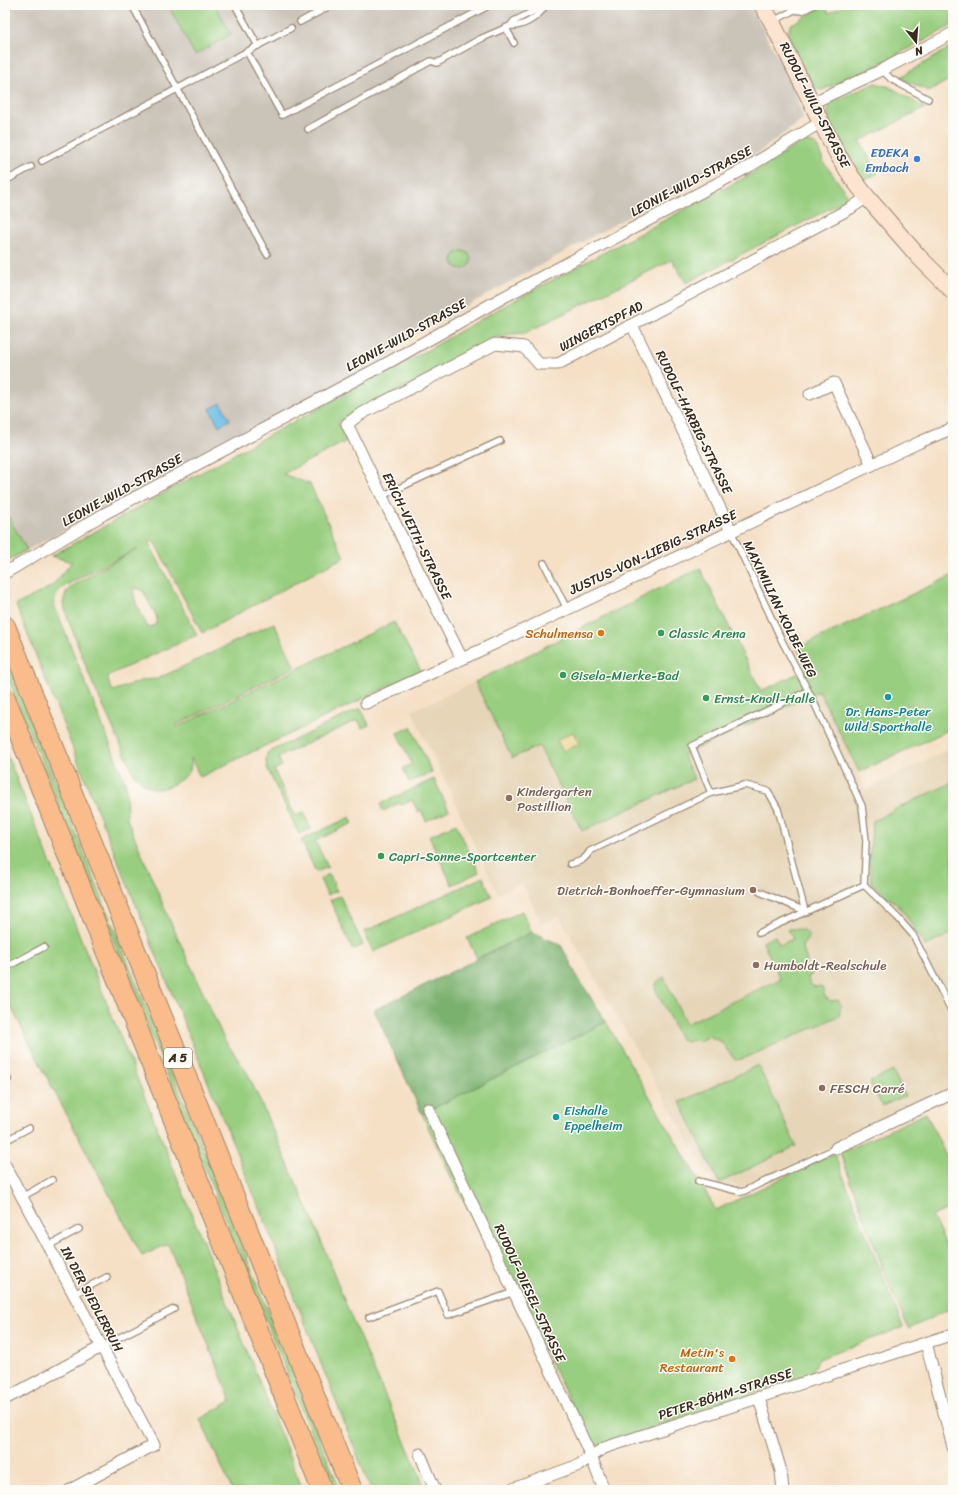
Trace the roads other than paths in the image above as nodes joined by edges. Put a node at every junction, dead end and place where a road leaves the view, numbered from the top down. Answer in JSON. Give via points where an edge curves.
{"nodes":[{"id":1,"x":132,"y":5,"type":"edge"},
{"id":2,"x":235,"y":5,"type":"edge"},
{"id":3,"x":332,"y":5,"type":"edge"},
{"id":4,"x":490,"y":5,"type":"edge"},
{"id":5,"x":549,"y":5,"type":"edge"},
{"id":6,"x":762,"y":5,"type":"edge"},
{"id":7,"x":798,"y":5,"type":"edge"},
{"id":8,"x":814,"y":5,"type":"edge"},
{"id":9,"x":794,"y":10,"type":"junction"},
{"id":10,"x":300,"y":22,"type":"dead end"},
{"id":11,"x":772,"y":22,"type":"junction"},
{"id":12,"x":508,"y":27,"type":"junction"},
{"id":13,"x":291,"y":28,"type":"dead end"},
{"id":14,"x":953,"y":34,"type":"edge"},
{"id":15,"x":514,"y":43,"type":"dead end"},
{"id":16,"x":258,"y":46,"type":"junction"},
{"id":17,"x":247,"y":52,"type":"junction"},
{"id":18,"x":882,"y":70,"type":"junction"},
{"id":19,"x":178,"y":89,"type":"junction"},
{"id":20,"x":928,"y":99,"type":"dead end"},
{"id":21,"x":812,"y":103,"type":"junction"},
{"id":22,"x":821,"y":122,"type":"junction"},
{"id":23,"x":308,"y":129,"type":"dead end"},
{"id":24,"x":42,"y":161,"type":"dead end"},
{"id":25,"x":31,"y":167,"type":"dead end"},
{"id":26,"x":5,"y":181,"type":"edge"},
{"id":27,"x":867,"y":198,"type":"junction"},
{"id":28,"x":267,"y":254,"type":"dead end"},
{"id":29,"x":953,"y":291,"type":"edge"},
{"id":30,"x":632,"y":325,"type":"junction"},
{"id":31,"x":810,"y":394,"type":"dead end"},
{"id":32,"x":347,"y":424,"type":"joint"},
{"id":33,"x":953,"y":428,"type":"edge"},
{"id":34,"x":500,"y":441,"type":"dead end"},
{"id":35,"x":872,"y":465,"type":"junction"},
{"id":36,"x":382,"y":496,"type":"junction"},
{"id":37,"x":730,"y":531,"type":"junction"},
{"id":38,"x":544,"y":563,"type":"dead end"},
{"id":39,"x":10,"y":570,"type":"edge"},
{"id":40,"x":567,"y":609,"type":"junction"},
{"id":41,"x":5,"y":626,"type":"edge"},
{"id":42,"x":462,"y":659,"type":"junction"},
{"id":43,"x":808,"y":691,"type":"junction"},
{"id":44,"x":5,"y":698,"type":"edge"},
{"id":45,"x":366,"y":703,"type":"dead end"},
{"id":46,"x":711,"y":793,"type":"junction"},
{"id":47,"x":570,"y":864,"type":"dead end"},
{"id":48,"x":864,"y":885,"type":"junction"},
{"id":49,"x":760,"y":892,"type":"dead end"},
{"id":50,"x":805,"y":911,"type":"junction"},
{"id":51,"x":759,"y":933,"type":"dead end"},
{"id":52,"x":44,"y":947,"type":"dead end"},
{"id":53,"x":5,"y":968,"type":"edge"},
{"id":54,"x":953,"y":1014,"type":"edge"},
{"id":55,"x":953,"y":1093,"type":"edge"},
{"id":56,"x":428,"y":1109,"type":"dead end"},
{"id":57,"x":29,"y":1128,"type":"dead end"},
{"id":58,"x":5,"y":1141,"type":"edge"},
{"id":59,"x":836,"y":1148,"type":"joint"},
{"id":60,"x":5,"y":1165,"type":"edge"},
{"id":61,"x":52,"y":1180,"type":"dead end"},
{"id":62,"x":698,"y":1181,"type":"dead end"},
{"id":63,"x":22,"y":1197,"type":"junction"},
{"id":64,"x":79,"y":1229,"type":"dead end"},
{"id":65,"x":48,"y":1246,"type":"junction"},
{"id":66,"x":107,"y":1277,"type":"dead end"},
{"id":67,"x":514,"y":1292,"type":"junction"},
{"id":68,"x":74,"y":1294,"type":"junction"},
{"id":69,"x":174,"y":1309,"type":"dead end"},
{"id":70,"x":369,"y":1317,"type":"dead end"},
{"id":71,"x":953,"y":1334,"type":"edge"},
{"id":72,"x":926,"y":1343,"type":"junction"},
{"id":73,"x":101,"y":1347,"type":"junction"},
{"id":74,"x":759,"y":1398,"type":"junction"},
{"id":75,"x":5,"y":1399,"type":"edge"},
{"id":76,"x":953,"y":1447,"type":"edge"},
{"id":77,"x":420,"y":1454,"type":"dead end"},
{"id":78,"x":591,"y":1456,"type":"junction"},
{"id":79,"x":70,"y":1490,"type":"edge"},
{"id":80,"x":322,"y":1490,"type":"edge"},
{"id":81,"x":352,"y":1490,"type":"edge"},
{"id":82,"x":435,"y":1490,"type":"edge"},
{"id":83,"x":510,"y":1490,"type":"edge"},
{"id":84,"x":604,"y":1490,"type":"edge"},
{"id":85,"x":783,"y":1490,"type":"edge"}],
"edges":[{"from":1,"to":19,"type":"lane"},
{"from":2,"to":16,"type":"lane"},
{"from":3,"to":10,"type":"lane"},
{"from":4,"to":17,"type":"lane","via":[[282,116]]},
{"from":5,"to":12,"type":"lane","via":[[528,21]]},
{"from":6,"to":11,"type":"street","name":"RUDOLF-WILD-STRASSE"},
{"from":7,"to":9,"type":"lane"},
{"from":8,"to":9,"type":"lane","via":[[802,11]]},
{"from":9,"to":11,"type":"lane"},
{"from":11,"to":21,"type":"street","name":"RUDOLF-WILD-STRASSE"},
{"from":12,"to":15,"type":"lane"},
{"from":12,"to":23,"type":"lane","via":[[437,63],[431,61]]},
{"from":13,"to":16,"type":"lane"},
{"from":14,"to":18,"type":"street"},
{"from":16,"to":17,"type":"lane"},
{"from":17,"to":19,"type":"lane"},
{"from":18,"to":20,"type":"lane","via":[[891,79]]},
{"from":18,"to":21,"type":"street"},
{"from":19,"to":24,"type":"lane"},
{"from":19,"to":28,"type":"lane"},
{"from":21,"to":22,"type":"street","name":"RUDOLF-WILD-STRASSE"},
{"from":22,"to":27,"type":"street","name":"RUDOLF-WILD-STRASSE","via":[[838,155]]},
{"from":22,"to":39,"type":"street","name":"LEONIE-WILD-STRASSE","via":[[750,166],[104,514]]},
{"from":25,"to":26,"type":"lane"},
{"from":27,"to":29,"type":"street","name":"RUDOLF-WILD-STRASSE"},
{"from":27,"to":30,"type":"street","name":"WINGERTSPFAD"},
{"from":30,"to":32,"type":"street","name":"WINGERTSPFAD","via":[[558,364],[539,364],[524,348],[495,344],[359,415]]},
{"from":30,"to":37,"type":"street","name":"RUDOLF-HARBIG-STRASSE"},
{"from":31,"to":35,"type":"street","via":[[834,383]]},
{"from":32,"to":36,"type":"street","name":"ERICH-VEITH-STRASSE"},
{"from":33,"to":35,"type":"street","name":"JUSTUS-VON-LIEBIG-STRASSE"},
{"from":34,"to":36,"type":"lane"},
{"from":35,"to":37,"type":"street","name":"JUSTUS-VON-LIEBIG-STRASSE"},
{"from":36,"to":42,"type":"street","name":"ERICH-VEITH-STRASSE"},
{"from":37,"to":40,"type":"street","name":"JUSTUS-VON-LIEBIG-STRASSE"},
{"from":37,"to":43,"type":"lane","name":"MAXIMILIAN-KOLBE-WEG"},
{"from":38,"to":40,"type":"lane"},
{"from":40,"to":42,"type":"street","name":"JUSTUS-VON-LIEBIG-STRASSE"},
{"from":41,"to":81,"type":"highway","number":"A 5"},
{"from":42,"to":45,"type":"street","name":"JUSTUS-VON-LIEBIG-STRASSE"},
{"from":43,"to":46,"type":"lane","via":[[692,746]]},
{"from":43,"to":48,"type":"lane","name":"MAXIMILIAN-KOLBE-WEG","via":[[862,806],[866,840]]},
{"from":44,"to":80,"type":"highway","number":"A 5"},
{"from":46,"to":47,"type":"lane","via":[[590,851],[586,858]]},
{"from":46,"to":50,"type":"lane","via":[[745,785],[768,791],[778,809]]},
{"from":48,"to":50,"type":"lane"},
{"from":48,"to":54,"type":"lane","via":[[912,935]]},
{"from":49,"to":50,"type":"lane"},
{"from":50,"to":51,"type":"lane"},
{"from":52,"to":53,"type":"lane"},
{"from":55,"to":59,"type":"street"},
{"from":56,"to":67,"type":"street","name":"RUDOLF-DIESEL-STRASSE"},
{"from":57,"to":58,"type":"lane"},
{"from":59,"to":62,"type":"lane","via":[[742,1192]]},
{"from":60,"to":63,"type":"street","name":"IN DER SIEDLERRUH"},
{"from":61,"to":63,"type":"lane"},
{"from":63,"to":65,"type":"street","name":"IN DER SIEDLERRUH"},
{"from":64,"to":65,"type":"lane"},
{"from":65,"to":68,"type":"street","name":"IN DER SIEDLERRUH"},
{"from":66,"to":68,"type":"lane"},
{"from":67,"to":70,"type":"lane","via":[[448,1315],[438,1292]]},
{"from":67,"to":78,"type":"street","name":"RUDOLF-DIESEL-STRASSE"},
{"from":68,"to":73,"type":"street","name":"IN DER SIEDLERRUH"},
{"from":69,"to":73,"type":"lane"},
{"from":71,"to":72,"type":"street","name":"PETER-BÖHM-STRASSE"},
{"from":72,"to":74,"type":"street","name":"PETER-BÖHM-STRASSE"},
{"from":72,"to":76,"type":"street"},
{"from":73,"to":75,"type":"street"},
{"from":73,"to":79,"type":"street","name":"IN DER SIEDLERRUH","via":[[154,1445]]},
{"from":74,"to":78,"type":"street","name":"PETER-BÖHM-STRASSE","via":[[604,1448]]},
{"from":74,"to":85,"type":"street","via":[[781,1471]]},
{"from":77,"to":82,"type":"street"},
{"from":78,"to":83,"type":"street","name":"PETER-BÖHM-STRASSE","via":[[579,1465]]},
{"from":78,"to":84,"type":"street","name":"RUDOLF-DIESEL-STRASSE"}]}
